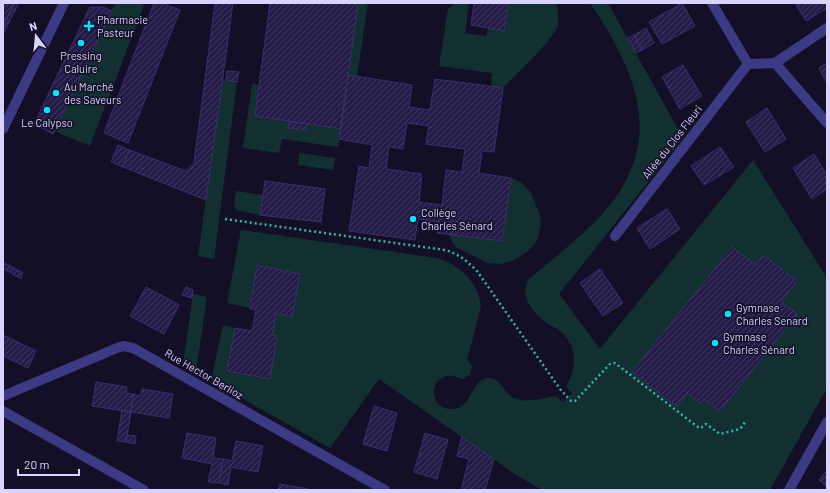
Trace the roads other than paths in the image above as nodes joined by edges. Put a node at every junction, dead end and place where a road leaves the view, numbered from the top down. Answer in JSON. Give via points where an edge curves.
{"nodes":[{"id":1,"x":64,"y":3,"type":"edge"},
{"id":2,"x":712,"y":3,"type":"edge"},
{"id":3,"x":827,"y":28,"type":"edge"},
{"id":4,"x":775,"y":63,"type":"junction"},
{"id":5,"x":748,"y":64,"type":"junction"},
{"id":6,"x":827,"y":123,"type":"edge"},
{"id":7,"x":3,"y":129,"type":"edge"},
{"id":8,"x":615,"y":236,"type":"dead end"},
{"id":9,"x":3,"y":396,"type":"edge"},
{"id":10,"x":3,"y":411,"type":"edge"},
{"id":11,"x":827,"y":422,"type":"edge"},
{"id":12,"x":144,"y":490,"type":"edge"},
{"id":13,"x":385,"y":490,"type":"edge"},
{"id":14,"x":789,"y":490,"type":"edge"}],
"edges":[{"from":1,"to":7,"type":"street"},
{"from":2,"to":5,"type":"street"},
{"from":3,"to":4,"type":"street"},
{"from":4,"to":5,"type":"street"},
{"from":4,"to":6,"type":"street"},
{"from":5,"to":8,"type":"street","name":"Allée du Clos Fleuri"},
{"from":9,"to":13,"type":"street","name":"Rue Hector Berlioz","via":[[117,348],[129,346]]},
{"from":10,"to":12,"type":"street"},
{"from":11,"to":14,"type":"street"}]}
